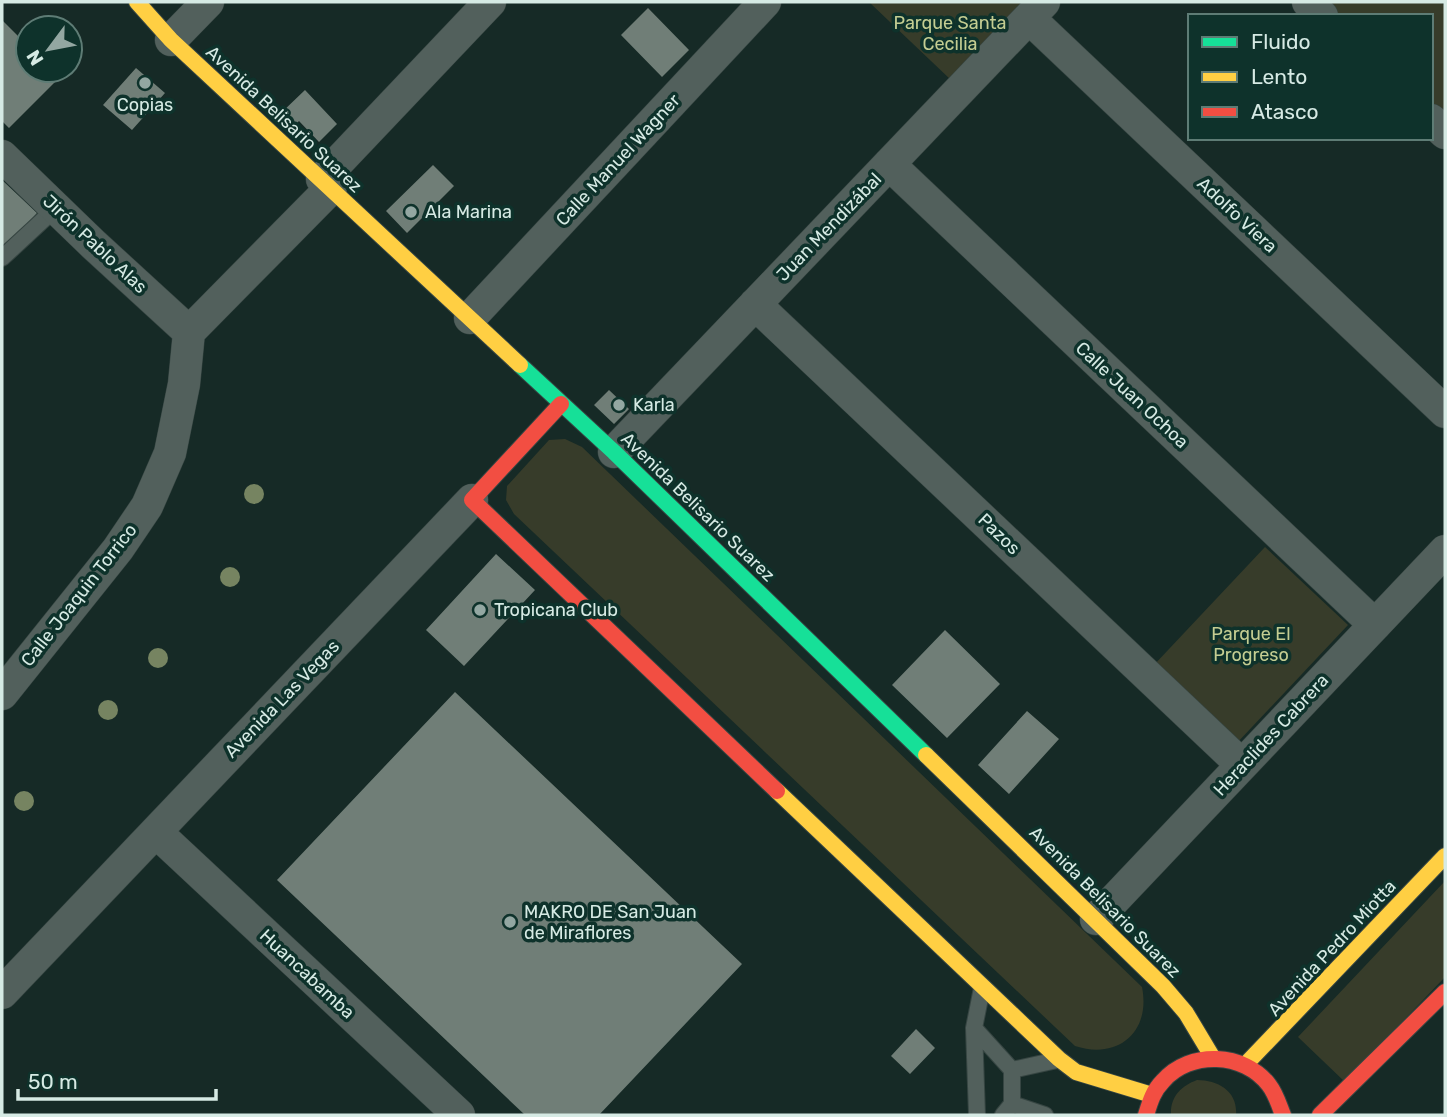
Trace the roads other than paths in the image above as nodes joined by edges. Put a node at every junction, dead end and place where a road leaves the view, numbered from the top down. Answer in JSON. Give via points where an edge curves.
{"nodes":[{"id":1,"x":137,"y":2,"type":"edge"},
{"id":2,"x":208,"y":2,"type":"edge"},
{"id":3,"x":490,"y":2,"type":"edge"},
{"id":4,"x":765,"y":2,"type":"edge"},
{"id":5,"x":1036,"y":10,"type":"edge"},
{"id":6,"x":172,"y":40,"type":"junction"},
{"id":7,"x":2,"y":156,"type":"edge"},
{"id":8,"x":889,"y":164,"type":"junction"},
{"id":9,"x":327,"y":184,"type":"junction"},
{"id":10,"x":55,"y":208,"type":"junction"},
{"id":11,"x":2,"y":258,"type":"edge"},
{"id":12,"x":755,"y":303,"type":"junction"},
{"id":13,"x":470,"y":318,"type":"junction"},
{"id":14,"x":188,"y":332,"type":"junction"},
{"id":15,"x":561,"y":404,"type":"junction"},
{"id":16,"x":1445,"y":412,"type":"edge"},
{"id":17,"x":614,"y":452,"type":"junction"},
{"id":18,"x":472,"y":500,"type":"junction"},
{"id":19,"x":1445,"y":551,"type":"edge"},
{"id":20,"x":1375,"y":625,"type":"junction"},
{"id":21,"x":2,"y":694,"type":"edge"},
{"id":22,"x":1242,"y":765,"type":"junction"},
{"id":23,"x":156,"y":832,"type":"junction"},
{"id":24,"x":1445,"y":856,"type":"edge"},
{"id":25,"x":1096,"y":919,"type":"junction"},
{"id":26,"x":982,"y":989,"type":"junction"},
{"id":27,"x":1445,"y":992,"type":"edge"},
{"id":28,"x":2,"y":993,"type":"edge"},
{"id":29,"x":974,"y":1028,"type":"junction"},
{"id":30,"x":1213,"y":1058,"type":"junction"},
{"id":31,"x":1059,"y":1059,"type":"junction"},
{"id":32,"x":1245,"y":1065,"type":"junction"},
{"id":33,"x":1013,"y":1070,"type":"junction"},
{"id":34,"x":1148,"y":1106,"type":"edge"},
{"id":35,"x":1008,"y":1110,"type":"edge"},
{"id":36,"x":459,"y":1115,"type":"edge"},
{"id":37,"x":977,"y":1115,"type":"edge"},
{"id":38,"x":1045,"y":1115,"type":"edge"},
{"id":39,"x":1132,"y":1115,"type":"edge"},
{"id":40,"x":1283,"y":1115,"type":"edge"},
{"id":41,"x":1320,"y":1115,"type":"edge"}],
"edges":[{"from":1,"to":6,"type":"street","name":"Avenida Belisario Suarez"},
{"from":2,"to":6,"type":"street"},
{"from":3,"to":9,"type":"street"},
{"from":4,"to":13,"type":"street","name":"Calle Manuel Wagner"},
{"from":5,"to":8,"type":"street","name":"Juan Mendizábal"},
{"from":5,"to":16,"type":"street","name":"Adolfo Viera"},
{"from":6,"to":9,"type":"street","name":"Avenida Belisario Suarez"},
{"from":7,"to":10,"type":"street","name":"Jirón Pablo Alas"},
{"from":8,"to":12,"type":"street","name":"Juan Mendizábal"},
{"from":8,"to":20,"type":"street","name":"Calle Juan Ochoa"},
{"from":9,"to":13,"type":"street","name":"Avenida Belisario Suarez"},
{"from":9,"to":14,"type":"street"},
{"from":10,"to":11,"type":"lane"},
{"from":10,"to":14,"type":"street","name":"Jirón Pablo Alas"},
{"from":12,"to":17,"type":"street","name":"Juan Mendizábal"},
{"from":12,"to":22,"type":"street","name":"Pazos"},
{"from":13,"to":15,"type":"street","name":"Avenida Belisario Suarez"},
{"from":14,"to":21,"type":"street","name":"Calle Joaquin Torrico","via":[[184,384],[170,453],[146,506],[118,549]]},
{"from":15,"to":17,"type":"street","name":"Avenida Belisario Suarez"},
{"from":15,"to":18,"type":"street","name":"Avenida Las Vegas"},
{"from":17,"to":25,"type":"street","name":"Avenida Belisario Suarez"},
{"from":18,"to":23,"type":"street","name":"Avenida Las Vegas"},
{"from":18,"to":26,"type":"street"},
{"from":19,"to":20,"type":"street","name":"Heraclides Cabrera"},
{"from":20,"to":22,"type":"street","name":"Heraclides Cabrera"},
{"from":22,"to":25,"type":"street","name":"Heraclides Cabrera"},
{"from":23,"to":28,"type":"street","name":"Avenida Las Vegas"},
{"from":23,"to":36,"type":"street","name":"Huancabamba"},
{"from":24,"to":32,"type":"street","name":"Avenida Pedro Miotta"},
{"from":25,"to":30,"type":"street","name":"Avenida Belisario Suarez","via":[[1186,1013]]},
{"from":26,"to":29,"type":"lane"},
{"from":26,"to":31,"type":"street"},
{"from":27,"to":41,"type":"street"},
{"from":29,"to":33,"type":"lane"},
{"from":29,"to":37,"type":"lane"},
{"from":30,"to":32,"type":"street"},
{"from":30,"to":34,"type":"street","via":[[1198,1059],[1171,1072]]},
{"from":31,"to":33,"type":"lane"},
{"from":31,"to":34,"type":"street","via":[[1076,1072]]},
{"from":32,"to":40,"type":"street","via":[[1266,1080]]},
{"from":33,"to":35,"type":"lane"},
{"from":34,"to":39,"type":"street"},
{"from":35,"to":38,"type":"lane"}]}
